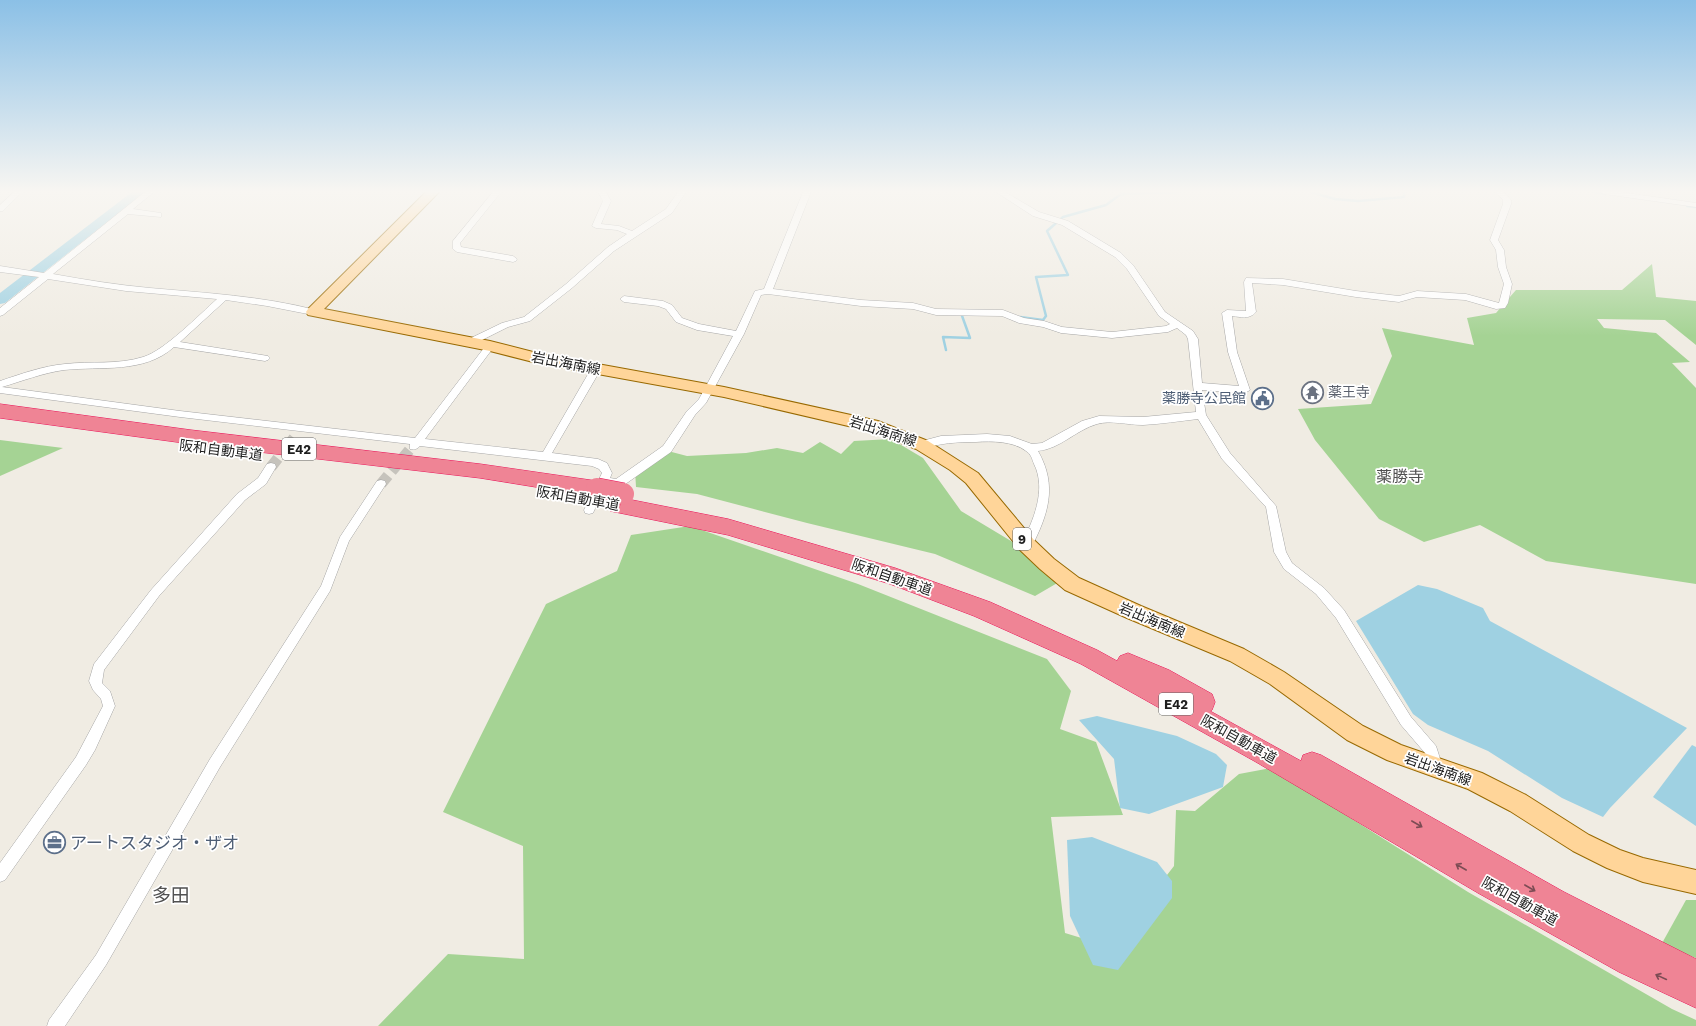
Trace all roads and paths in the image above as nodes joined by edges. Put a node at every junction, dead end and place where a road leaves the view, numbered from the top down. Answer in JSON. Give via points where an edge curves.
{"nodes":[{"id":1,"x":91,"y":240,"type":"edge"},
{"id":2,"x":385,"y":240,"type":"edge"},
{"id":3,"x":459,"y":240,"type":"edge"},
{"id":4,"x":625,"y":240,"type":"edge"},
{"id":5,"x":788,"y":240,"type":"edge"},
{"id":6,"x":1093,"y":240,"type":"edge"},
{"id":7,"x":1494,"y":240,"type":"edge"},
{"id":8,"x":513,"y":259,"type":"dead end"},
{"id":9,"x":0,"y":269,"type":"edge"},
{"id":10,"x":47,"y":275,"type":"junction"},
{"id":11,"x":768,"y":290,"type":"junction"},
{"id":12,"x":225,"y":297,"type":"junction"},
{"id":13,"x":624,"y":299,"type":"dead end"},
{"id":14,"x":313,"y":312,"type":"junction"},
{"id":15,"x":0,"y":313,"type":"edge"},
{"id":16,"x":1177,"y":324,"type":"junction"},
{"id":17,"x":739,"y":334,"type":"junction"},
{"id":18,"x":471,"y":342,"type":"junction"},
{"id":19,"x":172,"y":344,"type":"junction"},
{"id":20,"x":490,"y":346,"type":"junction"},
{"id":21,"x":265,"y":358,"type":"dead end"},
{"id":22,"x":596,"y":369,"type":"junction"},
{"id":23,"x":0,"y":384,"type":"edge"},
{"id":24,"x":1197,"y":386,"type":"junction"},
{"id":25,"x":710,"y":389,"type":"junction"},
{"id":26,"x":0,"y":390,"type":"edge"},
{"id":27,"x":0,"y":411,"type":"edge"},
{"id":28,"x":1201,"y":415,"type":"junction"},
{"id":29,"x":0,"y":421,"type":"edge"},
{"id":30,"x":302,"y":428,"type":"junction"},
{"id":31,"x":294,"y":438,"type":"tunnel mouth"},
{"id":32,"x":414,"y":445,"type":"junction"},
{"id":33,"x":922,"y":445,"type":"junction"},
{"id":34,"x":1031,"y":448,"type":"junction"},
{"id":35,"x":545,"y":457,"type":"junction"},
{"id":36,"x":271,"y":467,"type":"tunnel mouth"},
{"id":37,"x":381,"y":484,"type":"tunnel mouth"},
{"id":38,"x":604,"y":496,"type":"junction"},
{"id":39,"x":1027,"y":545,"type":"junction"},
{"id":40,"x":1436,"y":768,"type":"junction"},
{"id":41,"x":0,"y":875,"type":"edge"},
{"id":42,"x":1696,"y":882,"type":"edge"},
{"id":43,"x":1696,"y":975,"type":"edge"},
{"id":44,"x":1696,"y":993,"type":"edge"},
{"id":45,"x":55,"y":1026,"type":"edge"}],
"edges":[{"from":1,"to":10,"type":"street"},
{"from":2,"to":14,"type":"main road"},
{"from":3,"to":8,"type":"street","via":[[457,249]]},
{"from":4,"to":18,"type":"street","via":[[527,319],[505,325]]},
{"from":5,"to":11,"type":"street"},
{"from":6,"to":16,"type":"street","via":[[1118,255],[1130,267],[1162,314]]},
{"from":7,"to":24,"type":"street","via":[[1500,250],[1508,284],[1502,306],[1466,298],[1417,294],[1399,298],[1283,282],[1249,280],[1251,312],[1248,315],[1227,313],[1230,344],[1244,390]]},
{"from":9,"to":10,"type":"street"},
{"from":10,"to":12,"type":"street","via":[[125,288]]},
{"from":10,"to":15,"type":"street"},
{"from":11,"to":16,"type":"street","via":[[861,303],[913,306],[936,312],[1003,313],[1022,321],[1044,324],[1061,330],[1112,335],[1168,329]]},
{"from":11,"to":17,"type":"street","via":[[758,293]]},
{"from":12,"to":14,"type":"street","via":[[281,304]]},
{"from":12,"to":19,"type":"street"},
{"from":13,"to":17,"type":"street","via":[[660,303],[669,307],[678,320],[697,328]]},
{"from":14,"to":18,"type":"main road","name":"岩出海南線","number":"9"},
{"from":16,"to":24,"type":"street","via":[[1190,333],[1193,339]]},
{"from":17,"to":25,"type":"street"},
{"from":18,"to":20,"type":"main road","name":"岩出海南線","number":"9"},
{"from":19,"to":21,"type":"street"},
{"from":19,"to":23,"type":"street","via":[[146,360],[111,366],[64,367]]},
{"from":20,"to":22,"type":"main road","name":"岩出海南線","number":"9"},
{"from":20,"to":32,"type":"street"},
{"from":22,"to":25,"type":"main road","name":"岩出海南線","number":"9"},
{"from":22,"to":35,"type":"street"},
{"from":24,"to":28,"type":"street"},
{"from":25,"to":33,"type":"main road","name":"岩出海南線","number":"9","via":[[878,427]]},
{"from":25,"to":38,"type":"street","via":[[667,449],[616,483]]},
{"from":26,"to":30,"type":"street"},
{"from":27,"to":38,"type":"highway","name":"阪和自動車道","number":"E42","via":[[191,437],[480,470]]},
{"from":28,"to":34,"type":"street","via":[[1143,421],[1099,420],[1086,424],[1043,447]]},
{"from":28,"to":40,"type":"street","via":[[1226,456],[1271,506],[1280,552],[1288,566],[1320,591],[1340,614],[1406,720],[1431,750]]},
{"from":29,"to":38,"type":"highway","name":"阪和自動車道","number":"E42"},
{"from":30,"to":31,"type":"street"},
{"from":30,"to":32,"type":"street","via":[[411,440]]},
{"from":32,"to":35,"type":"street"},
{"from":33,"to":34,"type":"street","via":[[935,440],[992,437]]},
{"from":33,"to":39,"type":"main road","name":"岩出海南線","number":"9","via":[[972,478]]},
{"from":34,"to":39,"type":"street","via":[[1040,462],[1044,475],[1043,506]]},
{"from":35,"to":38,"type":"street","via":[[594,462],[603,466],[607,473]]},
{"from":36,"to":41,"type":"street","via":[[262,481],[241,497],[155,593],[98,668],[96,685],[109,700],[110,706],[81,761]]},
{"from":37,"to":45,"type":"street","via":[[344,540],[326,588],[215,763],[101,960]]},
{"from":38,"to":43,"type":"highway","name":"阪和自動車道","number":"E42","one_way":true,"via":[[746,520],[807,536],[908,569],[1058,629],[1160,678],[1554,902]]},
{"from":44,"to":38,"type":"highway","name":"阪和自動車道","number":"E42","one_way":true,"via":[[1629,962],[1266,754],[1089,657],[982,609],[895,577],[811,550]]},
{"from":39,"to":40,"type":"main road","name":"岩出海南線","number":"9","via":[[1072,584],[1237,655],[1277,678],[1355,733],[1395,753]]},
{"from":40,"to":42,"type":"main road","name":"岩出海南線","number":"9","via":[[1474,782],[1518,803],[1581,843],[1615,860],[1643,870]]}]}
